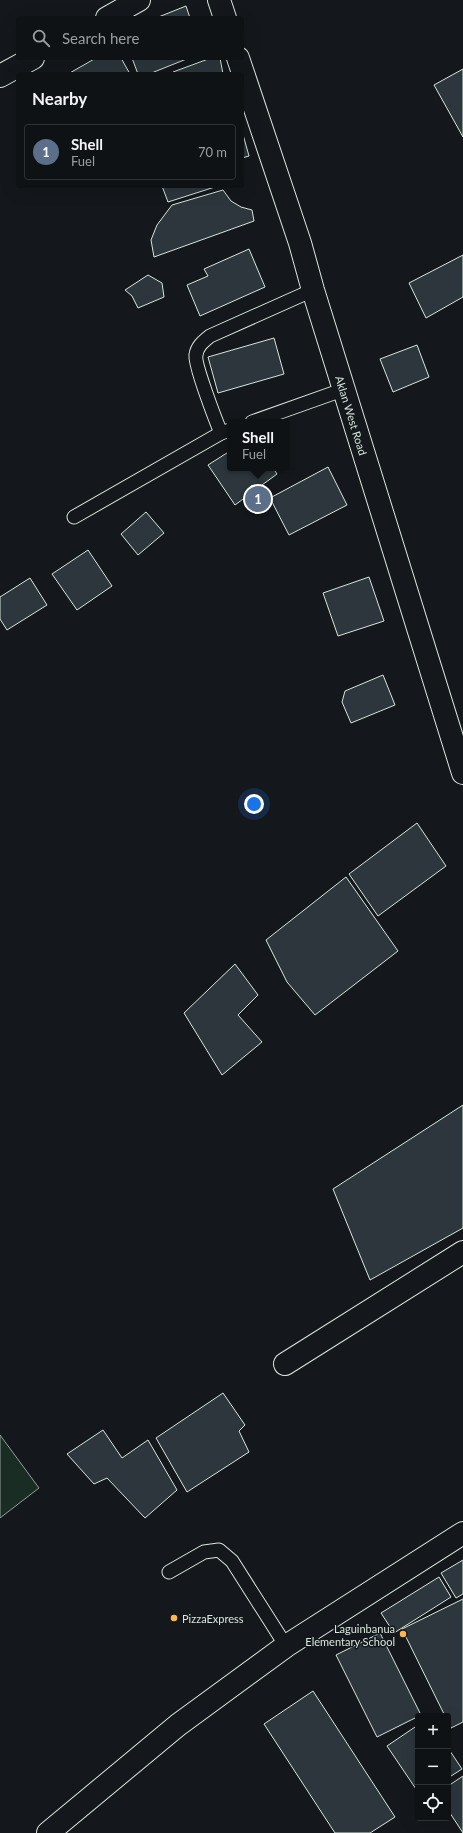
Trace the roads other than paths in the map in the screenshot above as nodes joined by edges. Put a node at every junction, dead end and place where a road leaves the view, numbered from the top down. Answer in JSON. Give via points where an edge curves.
{"nodes":[{"id":1,"x":139,"y":0,"type":"edge"},
{"id":2,"x":219,"y":0,"type":"edge"},
{"id":3,"x":111,"y":16,"type":"edge"},
{"id":4,"x":224,"y":16,"type":"edge"},
{"id":5,"x":29,"y":60,"type":"edge"},
{"id":6,"x":239,"y":60,"type":"edge"},
{"id":7,"x":243,"y":72,"type":"edge"},
{"id":8,"x":0,"y":76,"type":"edge"},
{"id":9,"x":244,"y":76,"type":"edge"},
{"id":10,"x":313,"y":290,"type":"junction"},
{"id":11,"x":344,"y":389,"type":"junction"},
{"id":12,"x":260,"y":419,"type":"edge"},
{"id":13,"x":226,"y":431,"type":"edge"},
{"id":14,"x":74,"y":517,"type":"dead end"},
{"id":15,"x":463,"y":773,"type":"edge"},
{"id":16,"x":463,"y":1252,"type":"edge"},
{"id":17,"x":285,"y":1364,"type":"dead end"},
{"id":18,"x":463,"y":1533,"type":"edge"},
{"id":19,"x":169,"y":1572,"type":"dead end"},
{"id":20,"x":286,"y":1646,"type":"junction"},
{"id":21,"x":48,"y":1833,"type":"edge"}],
"edges":[{"from":1,"to":3,"type":"street"},
{"from":2,"to":4,"type":"street"},
{"from":5,"to":8,"type":"street"},
{"from":6,"to":7,"type":"street","name":"Aklan West Road"},
{"from":9,"to":10,"type":"street","name":"Aklan West Road","via":[[300,243]]},
{"from":10,"to":11,"type":"street","name":"Aklan West Road"},
{"from":10,"to":13,"type":"lane","via":[[210,336],[199,347],[195,357],[211,408]]},
{"from":11,"to":12,"type":"lane"},
{"from":11,"to":15,"type":"street","name":"Aklan West Road"},
{"from":13,"to":14,"type":"lane"},
{"from":16,"to":17,"type":"street"},
{"from":18,"to":20,"type":"street"},
{"from":19,"to":20,"type":"lane","via":[[204,1552],[219,1550],[232,1561]]},
{"from":20,"to":21,"type":"street","via":[[178,1725]]}]}
